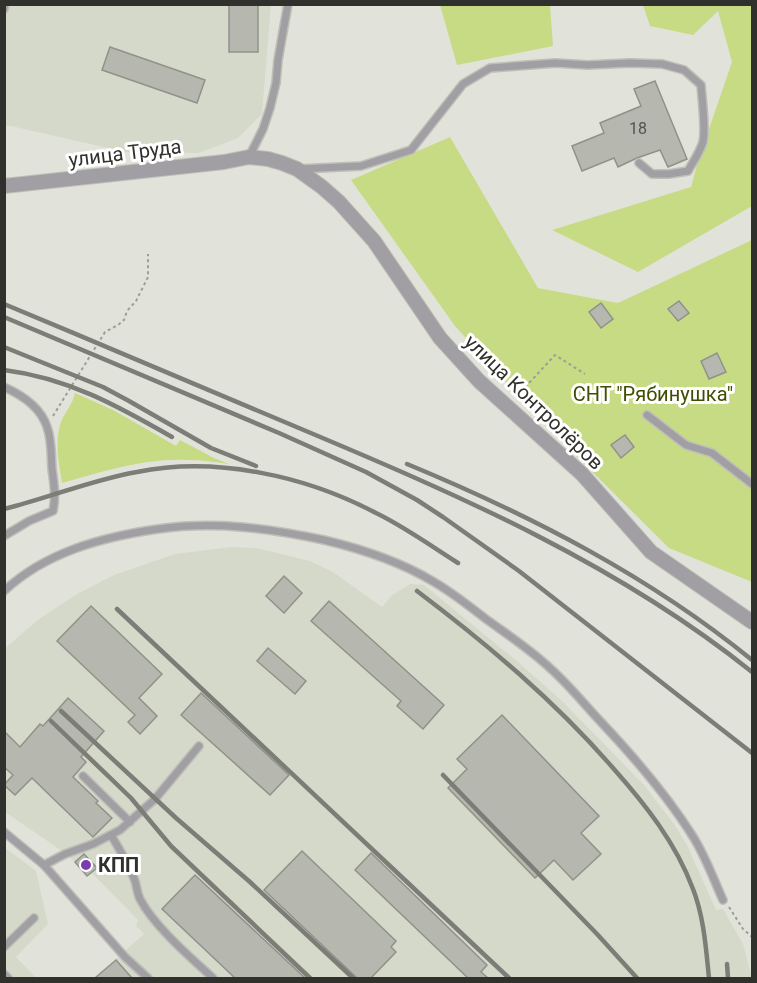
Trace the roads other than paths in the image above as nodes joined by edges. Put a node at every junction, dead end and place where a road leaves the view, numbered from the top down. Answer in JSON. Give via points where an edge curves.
{"nodes":[{"id":1,"x":5,"y":4,"type":"edge"},
{"id":2,"x":288,"y":4,"type":"edge"},
{"id":3,"x":4,"y":9,"type":"edge"},
{"id":4,"x":249,"y":157,"type":"junction"},
{"id":5,"x":639,"y":163,"type":"dead end"},
{"id":6,"x":297,"y":170,"type":"junction"},
{"id":7,"x":4,"y":186,"type":"edge"},
{"id":8,"x":4,"y":387,"type":"edge"},
{"id":9,"x":647,"y":415,"type":"dead end"},
{"id":10,"x":753,"y":484,"type":"edge"},
{"id":11,"x":4,"y":536,"type":"edge"},
{"id":12,"x":4,"y":591,"type":"edge"},
{"id":13,"x":753,"y":622,"type":"edge"},
{"id":14,"x":199,"y":747,"type":"dead end"},
{"id":15,"x":83,"y":776,"type":"dead end"},
{"id":16,"x":130,"y":822,"type":"junction"},
{"id":17,"x":4,"y":832,"type":"edge"},
{"id":18,"x":111,"y":835,"type":"junction"},
{"id":19,"x":44,"y":865,"type":"junction"},
{"id":20,"x":723,"y":900,"type":"road end"},
{"id":21,"x":34,"y":918,"type":"dead end"},
{"id":22,"x":4,"y":947,"type":"edge"},
{"id":23,"x":4,"y":974,"type":"edge"},
{"id":24,"x":8,"y":978,"type":"edge"},
{"id":25,"x":148,"y":978,"type":"edge"},
{"id":26,"x":213,"y":978,"type":"edge"}],
"edges":[{"from":1,"to":3,"type":"lane"},
{"from":2,"to":4,"type":"lane","via":[[270,108]]},
{"from":4,"to":6,"type":"street","name":"улица Контролёров","via":[[268,159]]},
{"from":4,"to":7,"type":"street","name":"улица Труда"},
{"from":5,"to":6,"type":"lane","via":[[652,174],[669,174],[687,171],[696,159],[703,141],[701,85],[684,70],[662,64],[629,63],[490,68],[463,84],[411,150],[361,166]]},
{"from":6,"to":13,"type":"street","name":"улица Контролёров","via":[[322,187],[357,222],[440,338],[479,381],[582,474],[651,552]]},
{"from":8,"to":11,"type":"lane","via":[[27,400],[47,426],[55,494],[53,511]]},
{"from":9,"to":10,"type":"lane","via":[[686,445],[712,453]]},
{"from":12,"to":20,"type":"lane","via":[[55,556],[112,538],[175,527],[237,526],[290,532],[380,556],[434,581],[530,651],[563,681],[662,791],[693,837]]},
{"from":14,"to":16,"type":"lane"},
{"from":15,"to":16,"type":"lane"},
{"from":16,"to":18,"type":"lane"},
{"from":17,"to":19,"type":"lane"},
{"from":18,"to":19,"type":"lane"},
{"from":18,"to":26,"type":"lane","via":[[140,900],[174,941]]},
{"from":19,"to":25,"type":"lane"},
{"from":21,"to":22,"type":"lane"},
{"from":23,"to":24,"type":"lane"}]}
